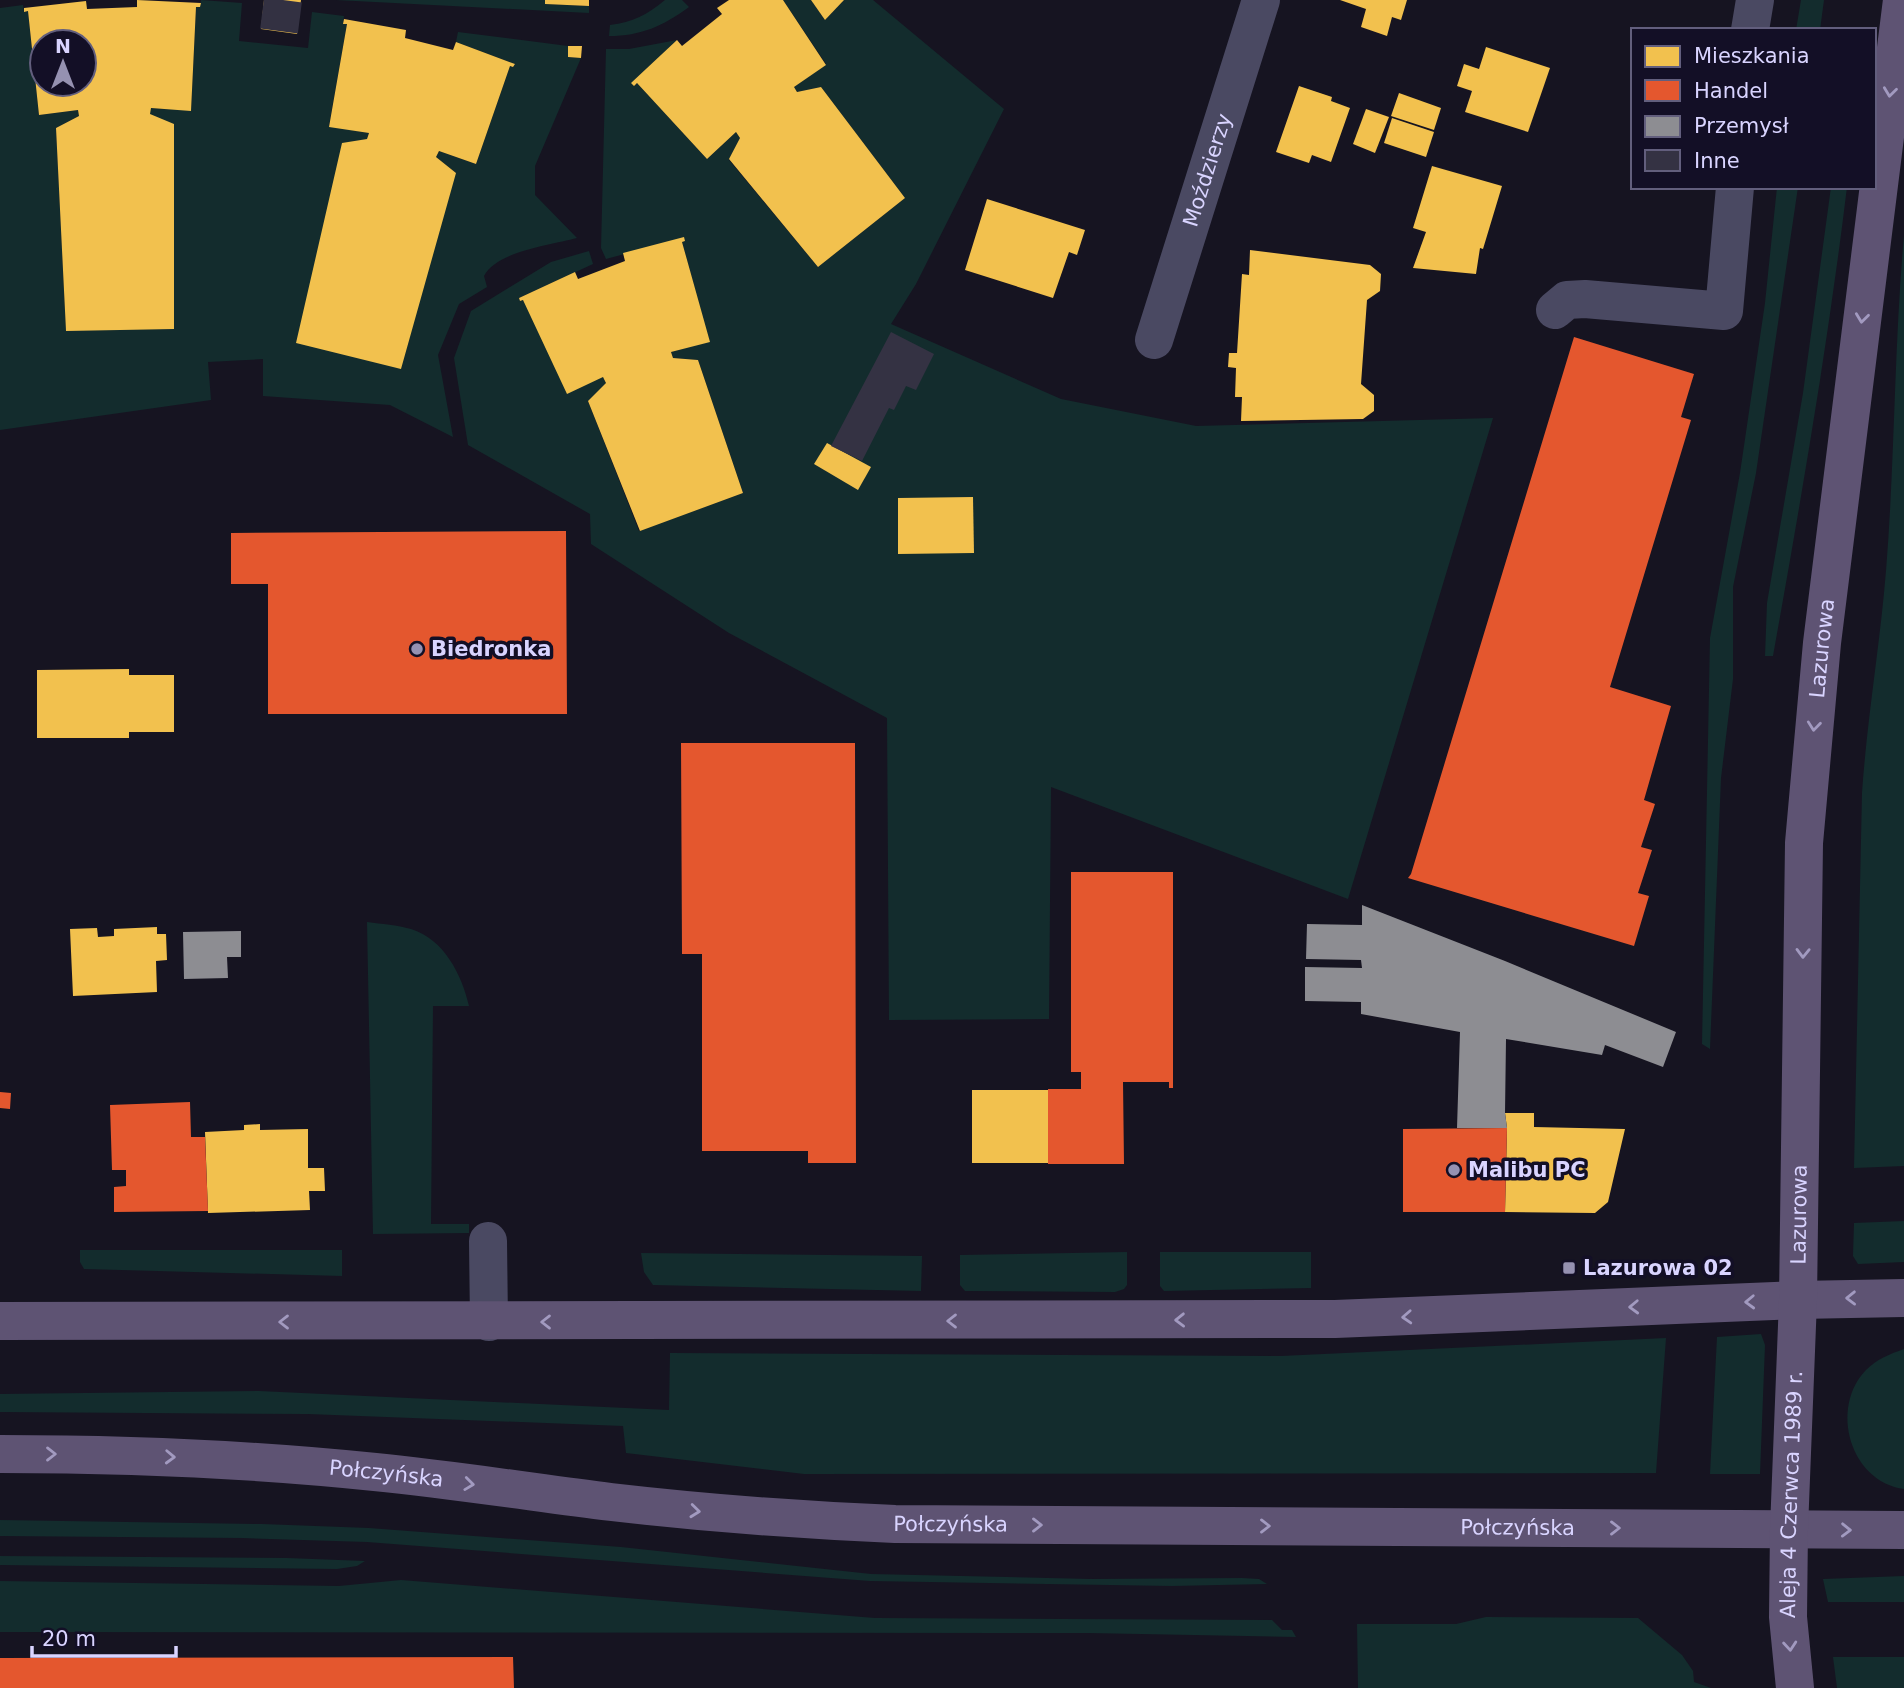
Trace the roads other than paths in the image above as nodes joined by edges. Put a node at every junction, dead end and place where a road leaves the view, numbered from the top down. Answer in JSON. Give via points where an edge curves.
{"nodes":[{"id":1,"x":1261,"y":0,"type":"edge"},
{"id":2,"x":1755,"y":0,"type":"edge"},
{"id":3,"x":1902,"y":0,"type":"edge"},
{"id":4,"x":1750,"y":28,"type":"edge"},
{"id":5,"x":1735,"y":189,"type":"edge"},
{"id":6,"x":1555,"y":310,"type":"dead end"},
{"id":7,"x":1154,"y":340,"type":"dead end"},
{"id":8,"x":488,"y":1241,"type":"dead end"},
{"id":9,"x":1904,"y":1298,"type":"edge"},
{"id":10,"x":1798,"y":1300,"type":"junction"},
{"id":11,"x":0,"y":1321,"type":"edge"},
{"id":12,"x":489,"y":1322,"type":"junction"},
{"id":13,"x":0,"y":1454,"type":"edge"},
{"id":14,"x":1789,"y":1529,"type":"junction"},
{"id":15,"x":1904,"y":1530,"type":"edge"},
{"id":16,"x":1794,"y":1688,"type":"edge"}],
"edges":[{"from":1,"to":7,"type":"street","name":"Moździerzy"},
{"from":2,"to":4,"type":"street"},
{"from":3,"to":10,"type":"main road","name":"Lazurowa","one_way":true,"via":[[1831,564],[1804,843]]},
{"from":5,"to":6,"type":"street","via":[[1724,312],[1585,299],[1567,300]]},
{"from":8,"to":12,"type":"street"},
{"from":9,"to":10,"type":"main road","one_way":true},
{"from":10,"to":12,"type":"main road","one_way":true,"via":[[1335,1319]]},
{"from":10,"to":14,"type":"main road","name":"Aleja 4 Czerwca 1989 r."},
{"from":12,"to":11,"type":"main road","one_way":true},
{"from":13,"to":14,"type":"main road","name":"Połczyńska","one_way":true,"via":[[102,1454],[300,1465],[708,1512],[895,1524]]},
{"from":14,"to":15,"type":"main road","name":"Połczyńska","one_way":true},
{"from":14,"to":16,"type":"main road","name":"Aleja 4 Czerwca 1989 r.","one_way":true,"via":[[1788,1617]]}]}
